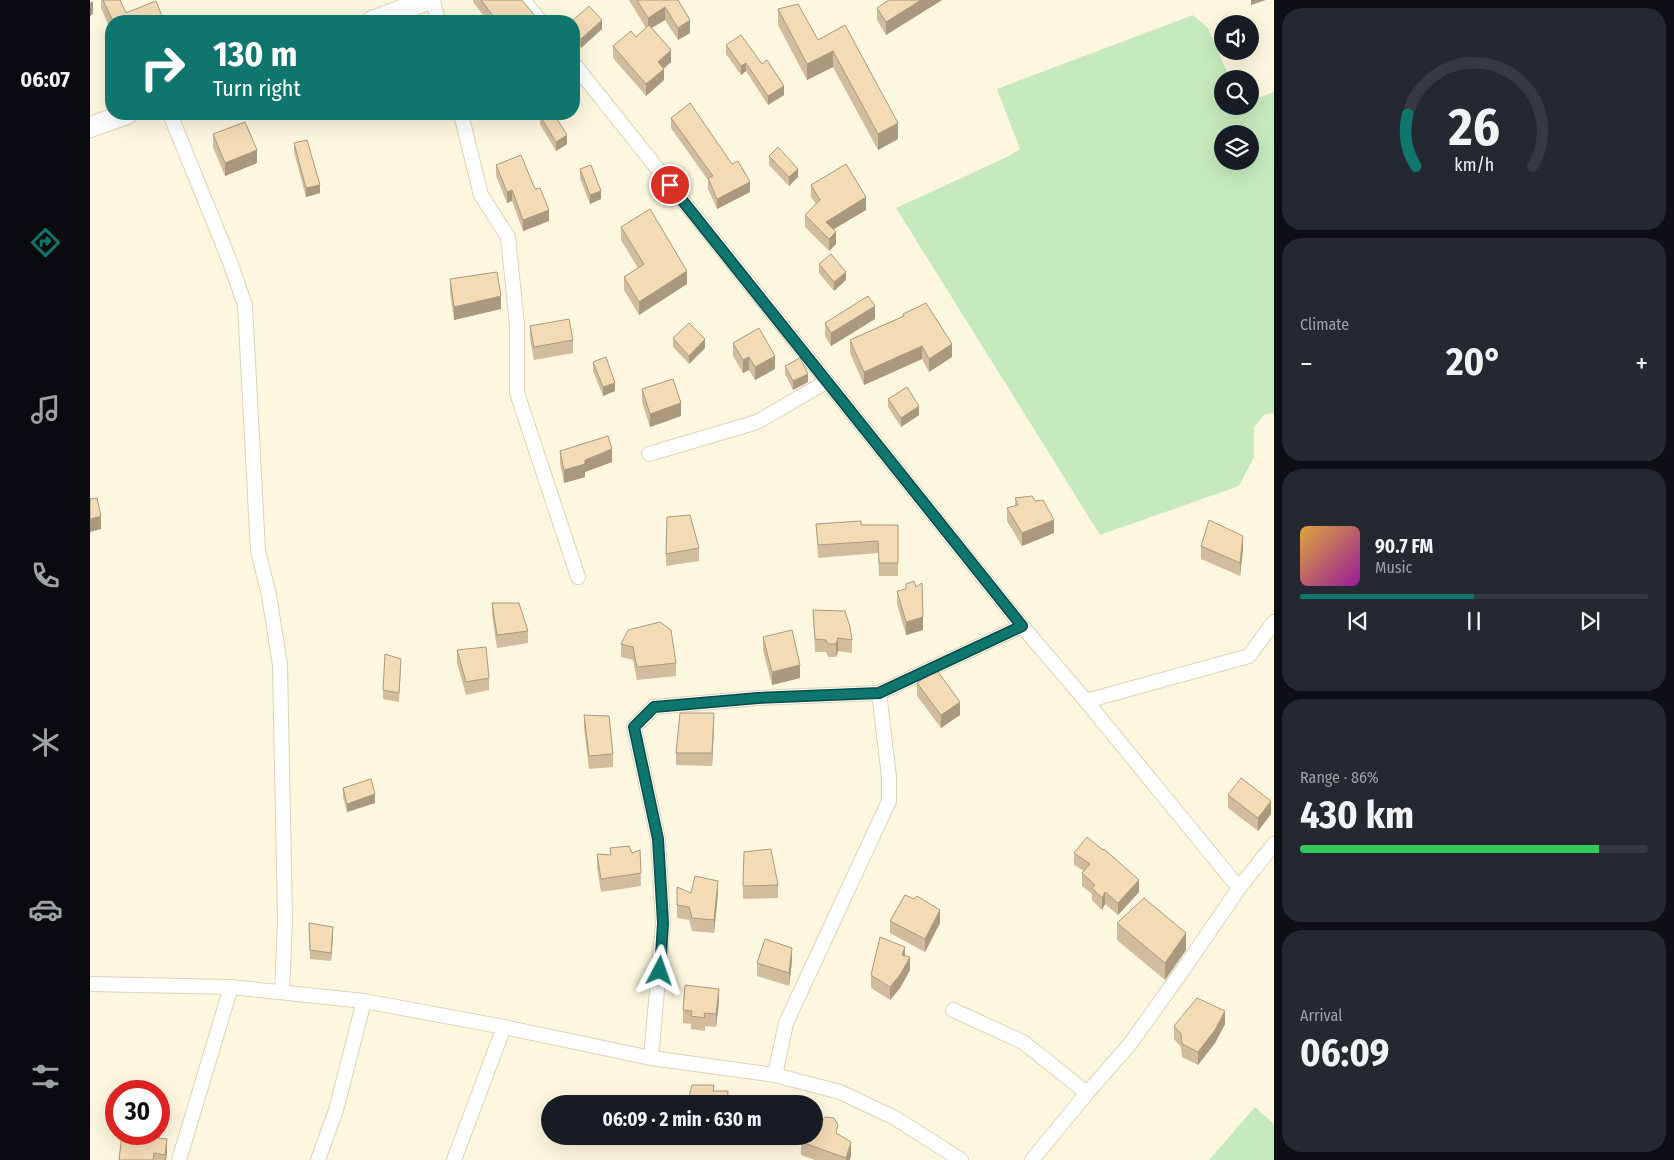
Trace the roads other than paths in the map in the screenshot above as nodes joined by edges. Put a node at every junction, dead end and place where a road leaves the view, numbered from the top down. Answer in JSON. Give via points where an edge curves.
{"nodes":[{"id":1,"x":428,"y":0,"type":"edge"},
{"id":2,"x":433,"y":0,"type":"edge"},
{"id":3,"x":523,"y":0,"type":"edge"},
{"id":4,"x":388,"y":15,"type":"edge"},
{"id":5,"x":437,"y":15,"type":"edge"},
{"id":6,"x":535,"y":15,"type":"edge"},
{"id":7,"x":580,"y":72,"type":"edge"},
{"id":8,"x":112,"y":120,"type":"edge"},
{"id":9,"x":172,"y":120,"type":"edge"},
{"id":10,"x":463,"y":120,"type":"edge"},
{"id":11,"x":90,"y":128,"type":"edge"},
{"id":12,"x":826,"y":382,"type":"junction"},
{"id":13,"x":649,"y":454,"type":"dead end"},
{"id":14,"x":578,"y":577,"type":"dead end"},
{"id":15,"x":1274,"y":622,"type":"edge"},
{"id":16,"x":1022,"y":626,"type":"junction"},
{"id":17,"x":879,"y":693,"type":"junction"},
{"id":18,"x":1086,"y":701,"type":"junction"},
{"id":19,"x":1274,"y":844,"type":"edge"},
{"id":20,"x":1239,"y":888,"type":"junction"},
{"id":21,"x":90,"y":984,"type":"edge"},
{"id":22,"x":231,"y":987,"type":"junction"},
{"id":23,"x":282,"y":992,"type":"junction"},
{"id":24,"x":364,"y":1001,"type":"junction"},
{"id":25,"x":953,"y":1010,"type":"dead end"},
{"id":26,"x":504,"y":1027,"type":"junction"},
{"id":27,"x":652,"y":1058,"type":"junction"},
{"id":28,"x":775,"y":1075,"type":"junction"},
{"id":29,"x":1087,"y":1093,"type":"junction"},
{"id":30,"x":179,"y":1160,"type":"edge"},
{"id":31,"x":318,"y":1160,"type":"edge"},
{"id":32,"x":454,"y":1160,"type":"edge"},
{"id":33,"x":962,"y":1160,"type":"edge"},
{"id":34,"x":1032,"y":1160,"type":"edge"}],
"edges":[{"from":1,"to":4,"type":"main road"},
{"from":2,"to":5,"type":"street"},
{"from":3,"to":6,"type":"street"},
{"from":7,"to":12,"type":"street"},
{"from":8,"to":11,"type":"main road"},
{"from":9,"to":23,"type":"street","via":[[245,305],[258,552],[269,595],[280,665],[285,921]]},
{"from":10,"to":14,"type":"street","via":[[482,195],[508,237],[517,325],[517,393]]},
{"from":12,"to":13,"type":"street","via":[[757,422]]},
{"from":12,"to":16,"type":"street"},
{"from":15,"to":18,"type":"street","via":[[1249,656]]},
{"from":16,"to":17,"type":"street"},
{"from":16,"to":18,"type":"street"},
{"from":17,"to":27,"type":"street","via":[[758,698],[654,707],[634,727],[658,839],[662,904]]},
{"from":17,"to":28,"type":"street","via":[[889,801],[786,1023]]},
{"from":18,"to":20,"type":"street"},
{"from":19,"to":20,"type":"street"},
{"from":20,"to":29,"type":"street","via":[[1130,1044]]},
{"from":21,"to":22,"type":"street"},
{"from":22,"to":23,"type":"street"},
{"from":22,"to":30,"type":"street"},
{"from":23,"to":24,"type":"street"},
{"from":24,"to":26,"type":"street"},
{"from":24,"to":31,"type":"street","via":[[336,1110]]},
{"from":25,"to":29,"type":"street","via":[[1023,1042]]},
{"from":26,"to":27,"type":"street"},
{"from":26,"to":32,"type":"street"},
{"from":27,"to":28,"type":"street"},
{"from":28,"to":33,"type":"street","via":[[840,1092],[895,1118]]},
{"from":29,"to":34,"type":"street"}]}
